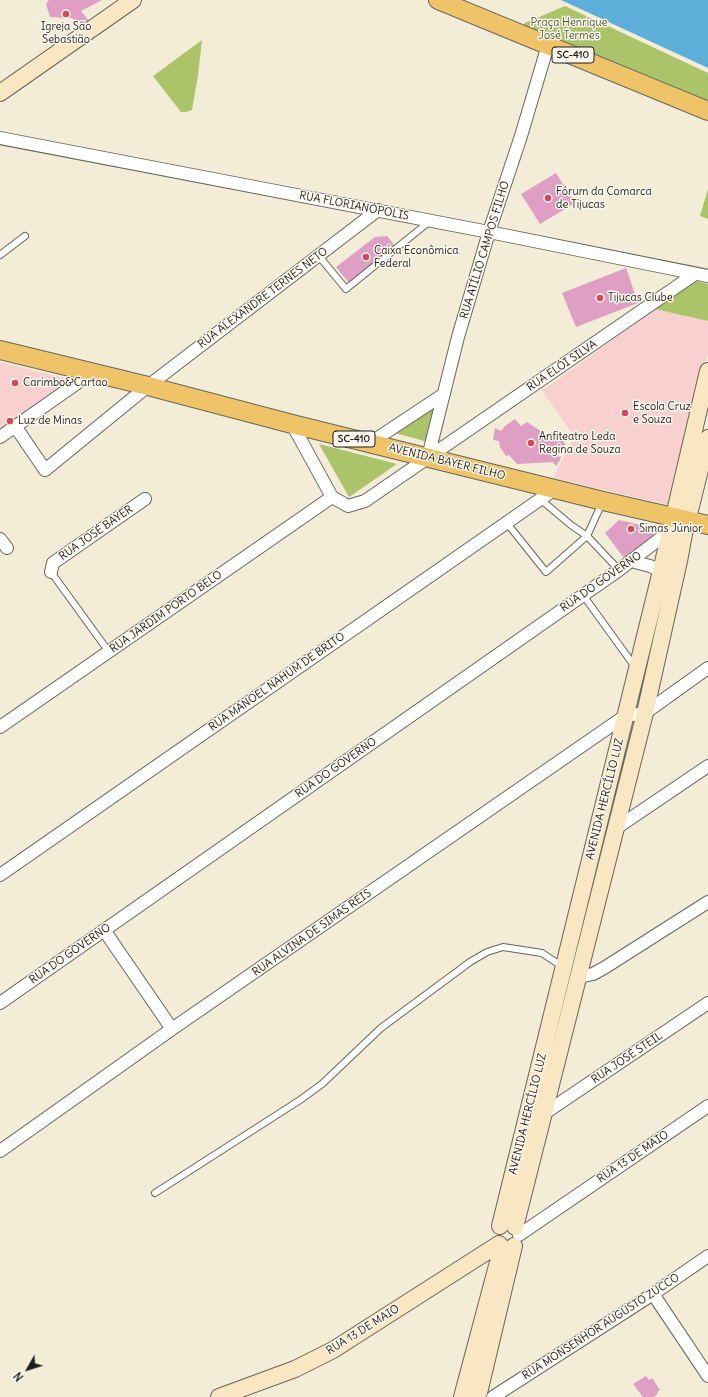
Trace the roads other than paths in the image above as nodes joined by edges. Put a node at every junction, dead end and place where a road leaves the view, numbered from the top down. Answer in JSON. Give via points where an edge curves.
{"nodes":[{"id":1,"x":133,"y":0,"type":"edge"},
{"id":2,"x":438,"y":0,"type":"edge"},
{"id":3,"x":548,"y":45,"type":"junction"},
{"id":4,"x":0,"y":93,"type":"edge"},
{"id":5,"x":708,"y":111,"type":"edge"},
{"id":6,"x":0,"y":138,"type":"edge"},
{"id":7,"x":378,"y":210,"type":"junction"},
{"id":8,"x":430,"y":221,"type":"junction"},
{"id":9,"x":489,"y":232,"type":"junction"},
{"id":10,"x":25,"y":236,"type":"dead end"},
{"id":11,"x":0,"y":254,"type":"edge"},
{"id":12,"x":318,"y":256,"type":"junction"},
{"id":13,"x":695,"y":274,"type":"junction"},
{"id":14,"x":708,"y":276,"type":"edge"},
{"id":15,"x":0,"y":350,"type":"edge"},
{"id":16,"x":708,"y":371,"type":"edge"},
{"id":17,"x":93,"y":372,"type":"junction"},
{"id":18,"x":148,"y":386,"type":"junction"},
{"id":19,"x":444,"y":394,"type":"junction"},
{"id":20,"x":292,"y":424,"type":"junction"},
{"id":21,"x":15,"y":426,"type":"junction"},
{"id":22,"x":0,"y":437,"type":"edge"},
{"id":23,"x":708,"y":438,"type":"edge"},
{"id":24,"x":370,"y":443,"type":"junction"},
{"id":25,"x":428,"y":457,"type":"junction"},
{"id":26,"x":555,"y":489,"type":"junction"},
{"id":27,"x":332,"y":497,"type":"junction"},
{"id":28,"x":146,"y":499,"type":"dead end"},
{"id":29,"x":540,"y":499,"type":"junction"},
{"id":30,"x":603,"y":501,"type":"junction"},
{"id":31,"x":506,"y":522,"type":"junction"},
{"id":32,"x":677,"y":523,"type":"junction"},
{"id":33,"x":708,"y":525,"type":"edge"},
{"id":34,"x":587,"y":536,"type":"junction"},
{"id":35,"x":631,"y":561,"type":"junction"},
{"id":36,"x":619,"y":570,"type":"junction"},
{"id":37,"x":661,"y":571,"type":"junction"},
{"id":38,"x":51,"y":572,"type":"joint"},
{"id":39,"x":583,"y":594,"type":"junction"},
{"id":40,"x":109,"y":652,"type":"junction"},
{"id":41,"x":708,"y":668,"type":"edge"},
{"id":42,"x":637,"y":670,"type":"junction"},
{"id":43,"x":645,"y":713,"type":"junction"},
{"id":44,"x":625,"y":716,"type":"junction"},
{"id":45,"x":0,"y":727,"type":"edge"},
{"id":46,"x":708,"y":766,"type":"edge"},
{"id":47,"x":615,"y":830,"type":"junction"},
{"id":48,"x":0,"y":875,"type":"edge"},
{"id":49,"x":708,"y":902,"type":"edge"},
{"id":50,"x":104,"y":930,"type":"junction"},
{"id":51,"x":563,"y":967,"type":"junction"},
{"id":52,"x":579,"y":977,"type":"junction"},
{"id":53,"x":0,"y":1004,"type":"edge"},
{"id":54,"x":708,"y":1004,"type":"edge"},
{"id":55,"x":172,"y":1029,"type":"junction"},
{"id":56,"x":708,"y":1106,"type":"edge"},
{"id":57,"x":545,"y":1113,"type":"junction"},
{"id":58,"x":0,"y":1151,"type":"edge"},
{"id":59,"x":155,"y":1193,"type":"dead end"},
{"id":60,"x":508,"y":1238,"type":"junction"},
{"id":61,"x":708,"y":1256,"type":"edge"},
{"id":62,"x":653,"y":1294,"type":"junction"},
{"id":63,"x":708,"y":1376,"type":"edge"},
{"id":64,"x":219,"y":1397,"type":"edge"},
{"id":65,"x":462,"y":1397,"type":"edge"},
{"id":66,"x":478,"y":1397,"type":"edge"},
{"id":67,"x":493,"y":1397,"type":"edge"}],
"edges":[{"from":1,"to":4,"type":"street"},
{"from":2,"to":3,"type":"main road","number":"SC-410"},
{"from":3,"to":5,"type":"main road","number":"SC-410"},
{"from":3,"to":9,"type":"street","name":"RUA ATÍLIO CAMPOS FILHO"},
{"from":6,"to":7,"type":"street","name":"RUA FLORIANÓPOLIS"},
{"from":7,"to":8,"type":"street","name":"RUA FLORIANÓPOLIS"},
{"from":7,"to":12,"type":"street","name":"RUA ALEXANDRE TERNES NETO"},
{"from":8,"to":9,"type":"street","name":"RUA FLORIANÓPOLIS"},
{"from":8,"to":12,"type":"lane","via":[[346,289]]},
{"from":9,"to":13,"type":"street","name":"RUA FLORIANÓPOLIS"},
{"from":9,"to":19,"type":"street","name":"RUA ATÍLIO CAMPOS FILHO"},
{"from":10,"to":11,"type":"lane"},
{"from":12,"to":18,"type":"street","name":"RUA ALEXANDRE TERNES NETO"},
{"from":13,"to":14,"type":"street","name":"RUA FLORIANÓPOLIS"},
{"from":13,"to":25,"type":"street","name":"RUA ELÓI SILVA"},
{"from":15,"to":17,"type":"main road","name":"AVENIDA BAYER FILHO","number":"SC-410"},
{"from":16,"to":32,"type":"street","name":"AVENIDA HERCÍLIO LUZ"},
{"from":17,"to":18,"type":"main road","name":"AVENIDA BAYER FILHO","number":"SC-410"},
{"from":17,"to":21,"type":"street"},
{"from":18,"to":20,"type":"main road","name":"AVENIDA BAYER FILHO","number":"SC-410"},
{"from":18,"to":21,"type":"street","name":"RUA ALEXANDRE TERNES NETO","via":[[45,470]]},
{"from":19,"to":24,"type":"street"},
{"from":19,"to":25,"type":"street","name":"RUA ATÍLIO CAMPOS FILHO"},
{"from":20,"to":24,"type":"main road","name":"AVENIDA BAYER FILHO","number":"SC-410"},
{"from":20,"to":27,"type":"street"},
{"from":21,"to":22,"type":"street"},
{"from":23,"to":32,"type":"street","name":"AVENIDA HERCÍLIO LUZ"},
{"from":24,"to":25,"type":"main road","name":"AVENIDA BAYER FILHO","number":"SC-410"},
{"from":25,"to":26,"type":"main road","name":"AVENIDA BAYER FILHO","number":"SC-410"},
{"from":25,"to":27,"type":"street","name":"RUA ELÓI SILVA","via":[[365,501],[348,506]]},
{"from":26,"to":29,"type":"street","name":"RUA MANOEL NAHUM DE BRITO"},
{"from":26,"to":30,"type":"main road","name":"AVENIDA BAYER FILHO","number":"SC-410"},
{"from":27,"to":40,"type":"street","name":"RUA JARDIM PORTO BELO"},
{"from":28,"to":38,"type":"street","name":"RUA JOSÉ BAYER","via":[[52,563]]},
{"from":29,"to":31,"type":"street","name":"RUA MANOEL NAHUM DE BRITO"},
{"from":29,"to":34,"type":"lane"},
{"from":30,"to":32,"type":"main road","name":"AVENIDA BAYER FILHO","number":"SC-410"},
{"from":30,"to":34,"type":"lane"},
{"from":31,"to":34,"type":"lane","via":[[546,572]]},
{"from":31,"to":48,"type":"street","name":"RUA MANOEL NAHUM DE BRITO"},
{"from":32,"to":33,"type":"main road","name":"AVENIDA BAYER FILHO","number":"SC-410"},
{"from":32,"to":35,"type":"street","name":"RUA DO GOVERNO"},
{"from":32,"to":37,"type":"street","name":"AVENIDA HERCÍLIO LUZ"},
{"from":32,"to":43,"type":"street","name":"AVENIDA HERCÍLIO LUZ"},
{"from":34,"to":36,"type":"lane"},
{"from":35,"to":36,"type":"street","name":"RUA DO GOVERNO"},
{"from":35,"to":37,"type":"street"},
{"from":36,"to":39,"type":"street","name":"RUA DO GOVERNO"},
{"from":37,"to":42,"type":"street","name":"AVENIDA HERCÍLIO LUZ"},
{"from":38,"to":40,"type":"lane"},
{"from":39,"to":42,"type":"lane"},
{"from":39,"to":50,"type":"street","name":"RUA DO GOVERNO"},
{"from":40,"to":45,"type":"street","name":"RUA JARDIM PORTO BELO"},
{"from":41,"to":43,"type":"street"},
{"from":42,"to":44,"type":"street","name":"AVENIDA HERCÍLIO LUZ"},
{"from":43,"to":44,"type":"street"},
{"from":43,"to":47,"type":"street","name":"AVENIDA HERCÍLIO LUZ"},
{"from":44,"to":51,"type":"street","name":"AVENIDA HERCÍLIO LUZ"},
{"from":44,"to":55,"type":"street","name":"RUA ALVINA DE SIMAS REIS"},
{"from":46,"to":47,"type":"street"},
{"from":47,"to":52,"type":"street","name":"AVENIDA HERCÍLIO LUZ"},
{"from":49,"to":52,"type":"street","via":[[604,968]]},
{"from":50,"to":53,"type":"street","name":"RUA DO GOVERNO"},
{"from":50,"to":55,"type":"street"},
{"from":51,"to":59,"type":"lane","via":[[542,953],[503,947],[487,952],[381,1028],[322,1084],[300,1100]]},
{"from":51,"to":60,"type":"street","name":"AVENIDA HERCÍLIO LUZ"},
{"from":52,"to":57,"type":"street","name":"AVENIDA HERCÍLIO LUZ"},
{"from":54,"to":57,"type":"street","name":"RUA JOSÉ STEIL"},
{"from":55,"to":58,"type":"street","name":"RUA ALVINA DE SIMAS REIS"},
{"from":56,"to":60,"type":"street","name":"RUA 13 DE MAIO"},
{"from":57,"to":60,"type":"street","name":"AVENIDA HERCÍLIO LUZ"},
{"from":60,"to":64,"type":"street","name":"RUA 13 DE MAIO","via":[[333,1350],[295,1369]]},
{"from":60,"to":65,"type":"street","name":"AVENIDA HERCÍLIO LUZ"},
{"from":60,"to":66,"type":"street","name":"AVENIDA HERCÍLIO LUZ"},
{"from":61,"to":62,"type":"street","name":"RUA MONSENHOR AUGUSTO ZUCCO"},
{"from":62,"to":63,"type":"street"},
{"from":62,"to":67,"type":"street","name":"RUA MONSENHOR AUGUSTO ZUCCO"}]}
